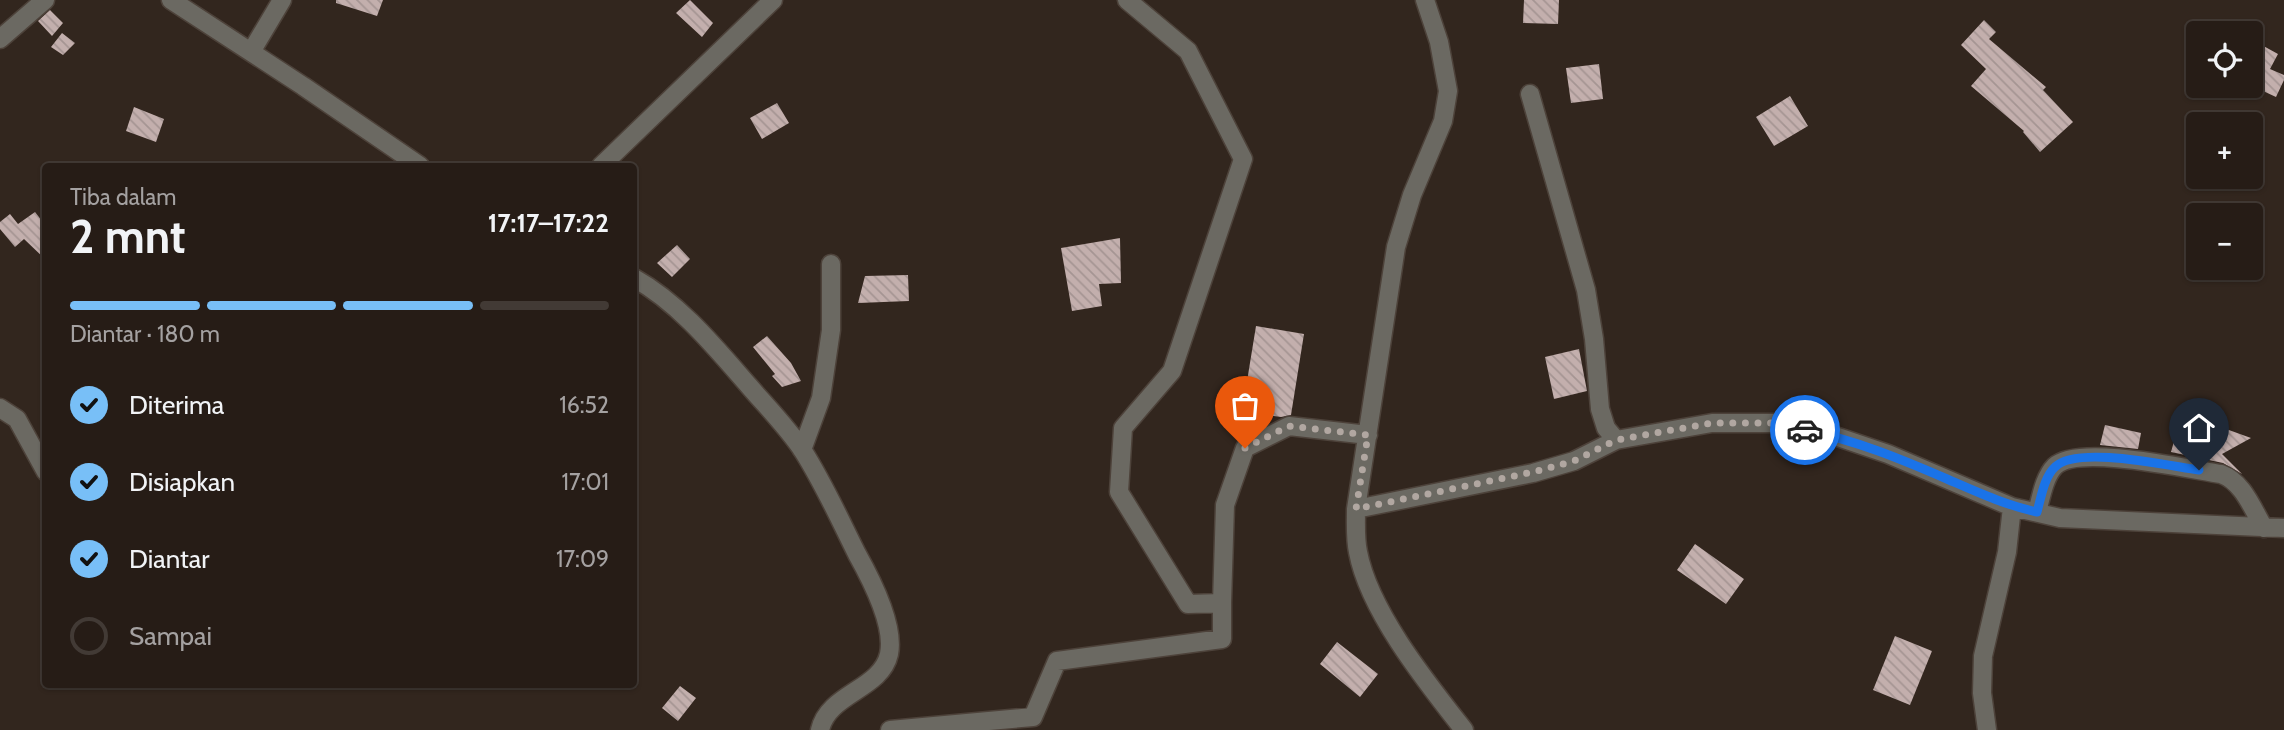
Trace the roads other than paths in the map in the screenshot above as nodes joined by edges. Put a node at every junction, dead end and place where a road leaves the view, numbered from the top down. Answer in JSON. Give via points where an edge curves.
{"nodes":[{"id":1,"x":45,"y":0,"type":"edge"},
{"id":2,"x":171,"y":0,"type":"edge"},
{"id":3,"x":282,"y":0,"type":"edge"},
{"id":4,"x":773,"y":0,"type":"edge"},
{"id":5,"x":1127,"y":0,"type":"edge"},
{"id":6,"x":1425,"y":0,"type":"edge"},
{"id":7,"x":0,"y":39,"type":"edge"},
{"id":8,"x":251,"y":52,"type":"junction"},
{"id":9,"x":1530,"y":94,"type":"dead end"},
{"id":10,"x":416,"y":163,"type":"edge"},
{"id":11,"x":604,"y":163,"type":"edge"},
{"id":12,"x":831,"y":264,"type":"dead end"},
{"id":13,"x":637,"y":280,"type":"edge"},
{"id":14,"x":0,"y":408,"type":"edge"},
{"id":15,"x":1368,"y":435,"type":"junction"},
{"id":16,"x":1616,"y":440,"type":"junction"},
{"id":17,"x":802,"y":450,"type":"junction"},
{"id":18,"x":42,"y":465,"type":"edge"},
{"id":19,"x":2012,"y":507,"type":"junction"},
{"id":20,"x":1356,"y":509,"type":"junction"},
{"id":21,"x":2037,"y":512,"type":"junction"},
{"id":22,"x":2264,"y":528,"type":"junction"},
{"id":23,"x":2284,"y":528,"type":"edge"},
{"id":24,"x":1222,"y":603,"type":"junction"},
{"id":25,"x":820,"y":730,"type":"edge"},
{"id":26,"x":890,"y":730,"type":"edge"},
{"id":27,"x":1464,"y":730,"type":"edge"},
{"id":28,"x":1987,"y":730,"type":"edge"}],
"edges":[{"from":1,"to":7,"type":"street"},
{"from":2,"to":8,"type":"street"},
{"from":3,"to":8,"type":"street"},
{"from":4,"to":11,"type":"street"},
{"from":5,"to":24,"type":"street","via":[[1188,51],[1243,159],[1172,370],[1123,428],[1119,492],[1188,604]]},
{"from":6,"to":15,"type":"street","via":[[1448,91],[1443,121],[1396,247]]},
{"from":8,"to":10,"type":"street"},
{"from":9,"to":16,"type":"street","via":[[1586,290],[1600,410]]},
{"from":12,"to":17,"type":"street","via":[[831,330],[821,398]]},
{"from":13,"to":17,"type":"street","via":[[710,342]]},
{"from":14,"to":18,"type":"street","via":[[17,419]]},
{"from":15,"to":20,"type":"street"},
{"from":15,"to":24,"type":"street","via":[[1289,426],[1245,448],[1224,505]]},
{"from":16,"to":19,"type":"street","via":[[1712,423],[1773,423],[1832,435],[1888,454]]},
{"from":16,"to":20,"type":"street","via":[[1574,461],[1533,472]]},
{"from":17,"to":25,"type":"street","via":[[867,572],[889,627],[889,653],[876,676],[828,712]]},
{"from":19,"to":21,"type":"street"},
{"from":19,"to":28,"type":"street","via":[[2007,552],[1983,656]]},
{"from":20,"to":27,"type":"street","via":[[1358,552],[1374,600]]},
{"from":21,"to":22,"type":"street","via":[[2060,518]]},
{"from":21,"to":22,"type":"street","via":[[2054,467],[2067,459],[2109,457],[2231,478]]},
{"from":22,"to":23,"type":"street"},
{"from":24,"to":26,"type":"street","via":[[1222,639],[1057,661],[1033,717]]}]}
